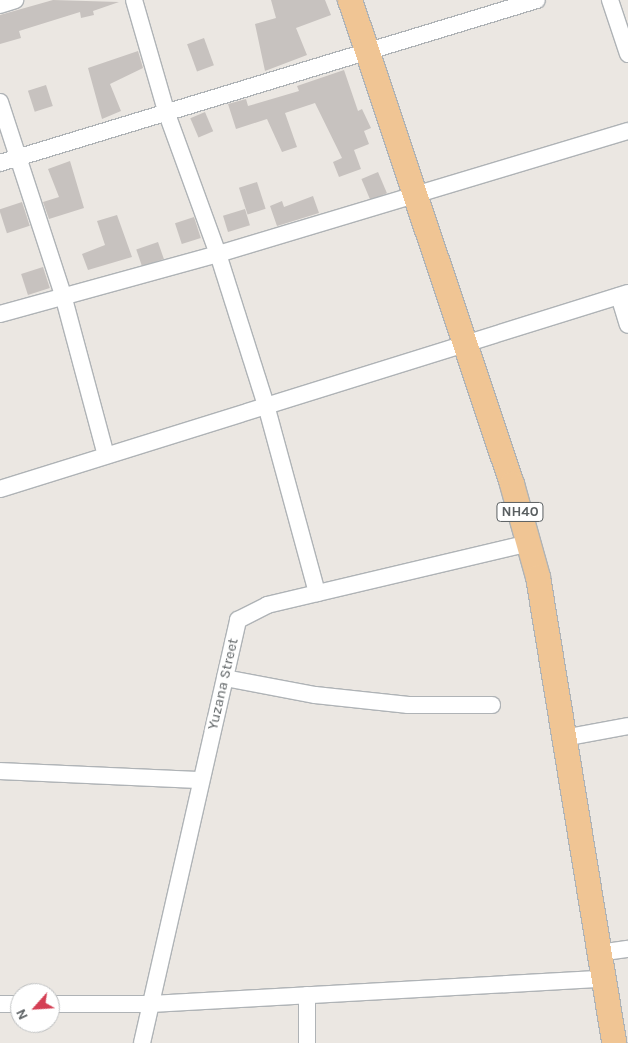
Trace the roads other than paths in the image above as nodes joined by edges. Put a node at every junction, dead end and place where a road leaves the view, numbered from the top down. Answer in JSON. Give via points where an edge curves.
{"nodes":[{"id":1,"x":15,"y":0,"type":"edge"},
{"id":2,"x":134,"y":0,"type":"edge"},
{"id":3,"x":350,"y":0,"type":"edge"},
{"id":4,"x":537,"y":0,"type":"edge"},
{"id":5,"x":610,"y":0,"type":"edge"},
{"id":6,"x":0,"y":5,"type":"edge"},
{"id":7,"x":366,"y":52,"type":"junction"},
{"id":8,"x":628,"y":54,"type":"edge"},
{"id":9,"x":0,"y":102,"type":"edge"},
{"id":10,"x":167,"y":114,"type":"junction"},
{"id":11,"x":628,"y":131,"type":"edge"},
{"id":12,"x":17,"y":158,"type":"junction"},
{"id":13,"x":0,"y":163,"type":"edge"},
{"id":14,"x":415,"y":193,"type":"junction"},
{"id":15,"x":218,"y":254,"type":"junction"},
{"id":16,"x":63,"y":295,"type":"junction"},
{"id":17,"x":623,"y":295,"type":"edge"},
{"id":18,"x":0,"y":314,"type":"edge"},
{"id":19,"x":628,"y":325,"type":"edge"},
{"id":20,"x":463,"y":342,"type":"junction"},
{"id":21,"x":266,"y":405,"type":"junction"},
{"id":22,"x":106,"y":456,"type":"junction"},
{"id":23,"x":0,"y":489,"type":"edge"},
{"id":24,"x":529,"y":543,"type":"junction"},
{"id":25,"x":317,"y":593,"type":"junction"},
{"id":26,"x":225,"y":678,"type":"junction"},
{"id":27,"x":492,"y":705,"type":"dead end"},
{"id":28,"x":628,"y":726,"type":"edge"},
{"id":29,"x":564,"y":738,"type":"junction"},
{"id":30,"x":0,"y":771,"type":"edge"},
{"id":31,"x":201,"y":780,"type":"junction"},
{"id":32,"x":628,"y":949,"type":"edge"},
{"id":33,"x":598,"y":953,"type":"junction"},
{"id":34,"x":601,"y":979,"type":"junction"},
{"id":35,"x":307,"y":995,"type":"junction"},
{"id":36,"x":60,"y":1004,"type":"edge"},
{"id":37,"x":151,"y":1004,"type":"junction"},
{"id":38,"x":142,"y":1043,"type":"edge"},
{"id":39,"x":307,"y":1043,"type":"edge"},
{"id":40,"x":614,"y":1043,"type":"edge"}],
"edges":[{"from":1,"to":6,"type":"street"},
{"from":2,"to":10,"type":"street"},
{"from":3,"to":7,"type":"highway","number":"NH40"},
{"from":4,"to":7,"type":"street"},
{"from":5,"to":8,"type":"street"},
{"from":7,"to":10,"type":"street"},
{"from":7,"to":14,"type":"highway","number":"NH40"},
{"from":9,"to":12,"type":"street"},
{"from":10,"to":12,"type":"street"},
{"from":10,"to":15,"type":"street"},
{"from":11,"to":14,"type":"street"},
{"from":12,"to":13,"type":"street"},
{"from":12,"to":16,"type":"street"},
{"from":14,"to":15,"type":"street"},
{"from":14,"to":20,"type":"highway","number":"NH40"},
{"from":15,"to":16,"type":"street"},
{"from":15,"to":21,"type":"street"},
{"from":16,"to":18,"type":"street"},
{"from":16,"to":22,"type":"street"},
{"from":17,"to":19,"type":"street"},
{"from":17,"to":20,"type":"street"},
{"from":20,"to":21,"type":"street"},
{"from":20,"to":24,"type":"highway","number":"NH40"},
{"from":21,"to":22,"type":"street"},
{"from":21,"to":25,"type":"street"},
{"from":22,"to":23,"type":"street"},
{"from":24,"to":25,"type":"street","name":"Yuzana Street"},
{"from":24,"to":29,"type":"highway","number":"NH40"},
{"from":25,"to":26,"type":"street","name":"Yuzana Street","via":[[267,605],[238,620]]},
{"from":26,"to":27,"type":"street","via":[[315,695],[408,705]]},
{"from":26,"to":31,"type":"street","name":"Yuzana Street"},
{"from":28,"to":29,"type":"street"},
{"from":29,"to":33,"type":"highway","number":"NH40"},
{"from":30,"to":31,"type":"street"},
{"from":31,"to":37,"type":"street","name":"Yuzana Street"},
{"from":32,"to":33,"type":"street"},
{"from":33,"to":34,"type":"highway","number":"NH40"},
{"from":34,"to":35,"type":"street"},
{"from":34,"to":40,"type":"highway","number":"NH40"},
{"from":35,"to":37,"type":"street"},
{"from":35,"to":39,"type":"street"},
{"from":36,"to":37,"type":"street"},
{"from":37,"to":38,"type":"street","name":"Yuzana Street"}]}
